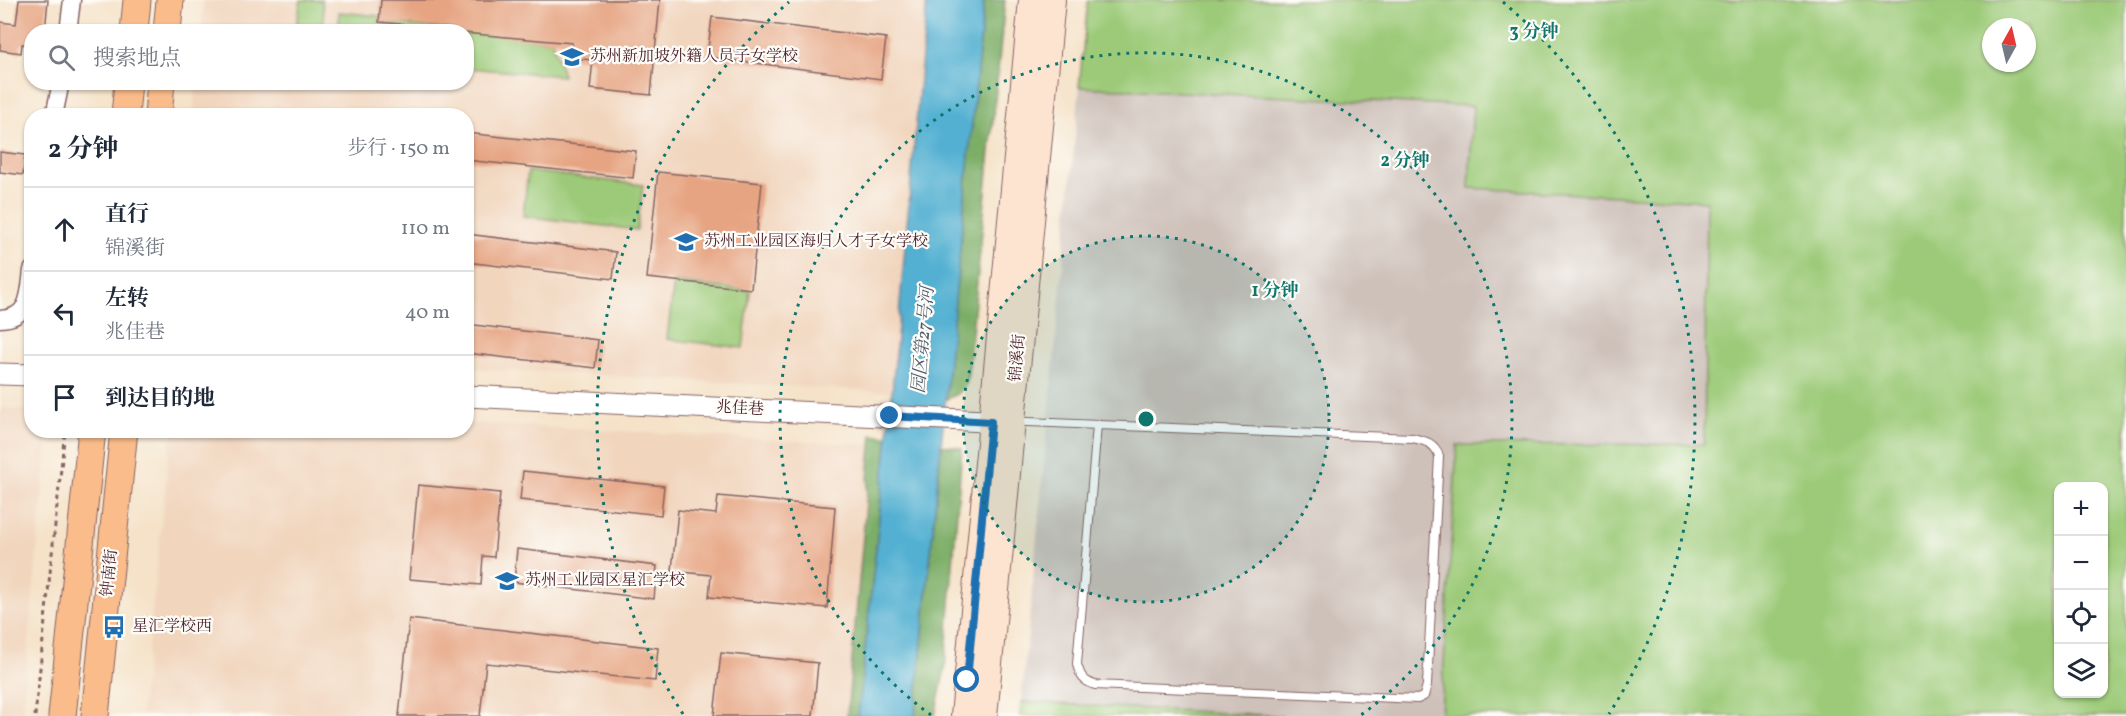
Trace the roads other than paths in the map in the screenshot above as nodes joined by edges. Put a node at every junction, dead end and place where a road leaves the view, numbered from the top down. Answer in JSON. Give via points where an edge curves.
{"nodes":[{"id":1,"x":72,"y":0,"type":"edge"},
{"id":2,"x":137,"y":0,"type":"edge"},
{"id":3,"x":170,"y":0,"type":"edge"},
{"id":4,"x":1030,"y":0,"type":"edge"},
{"id":5,"x":1053,"y":0,"type":"edge"},
{"id":6,"x":69,"y":24,"type":"edge"},
{"id":7,"x":135,"y":24,"type":"edge"},
{"id":8,"x":167,"y":24,"type":"edge"},
{"id":9,"x":59,"y":90,"type":"edge"},
{"id":10,"x":127,"y":90,"type":"edge"},
{"id":11,"x":160,"y":90,"type":"edge"},
{"id":12,"x":56,"y":108,"type":"edge"},
{"id":13,"x":126,"y":108,"type":"edge"},
{"id":14,"x":159,"y":108,"type":"edge"},
{"id":15,"x":24,"y":309,"type":"edge"},
{"id":16,"x":0,"y":320,"type":"edge"},
{"id":17,"x":0,"y":374,"type":"edge"},
{"id":18,"x":24,"y":375,"type":"edge"},
{"id":19,"x":474,"y":396,"type":"edge"},
{"id":20,"x":1002,"y":422,"type":"junction"},
{"id":21,"x":1097,"y":424,"type":"junction"},
{"id":22,"x":91,"y":438,"type":"edge"},
{"id":23,"x":123,"y":438,"type":"edge"},
{"id":24,"x":62,"y":716,"type":"edge"},
{"id":25,"x":95,"y":716,"type":"edge"},
{"id":26,"x":963,"y":716,"type":"edge"},
{"id":27,"x":985,"y":716,"type":"edge"}],
"edges":[{"from":1,"to":6,"type":"street"},
{"from":2,"to":7,"type":"main road"},
{"from":3,"to":8,"type":"main road"},
{"from":4,"to":20,"type":"main road","name":"锦溪街"},
{"from":5,"to":20,"type":"main road","name":"锦溪街"},
{"from":9,"to":12,"type":"street"},
{"from":10,"to":13,"type":"main road"},
{"from":11,"to":14,"type":"main road"},
{"from":15,"to":16,"type":"street","via":[[16,316]]},
{"from":17,"to":18,"type":"street"},
{"from":19,"to":20,"type":"street","name":"兆佳巷"},
{"from":20,"to":21,"type":"lane"},
{"from":20,"to":26,"type":"main road","name":"锦溪街"},
{"from":20,"to":27,"type":"main road","name":"锦溪街"},
{"from":21,"to":21,"type":"lane","via":[[1077,664],[1087,682],[1406,699],[1424,696],[1439,456],[1429,442],[1413,438]]},
{"from":22,"to":24,"type":"main road","name":"钟南街"},
{"from":23,"to":25,"type":"main road","name":"钟南街"}]}
